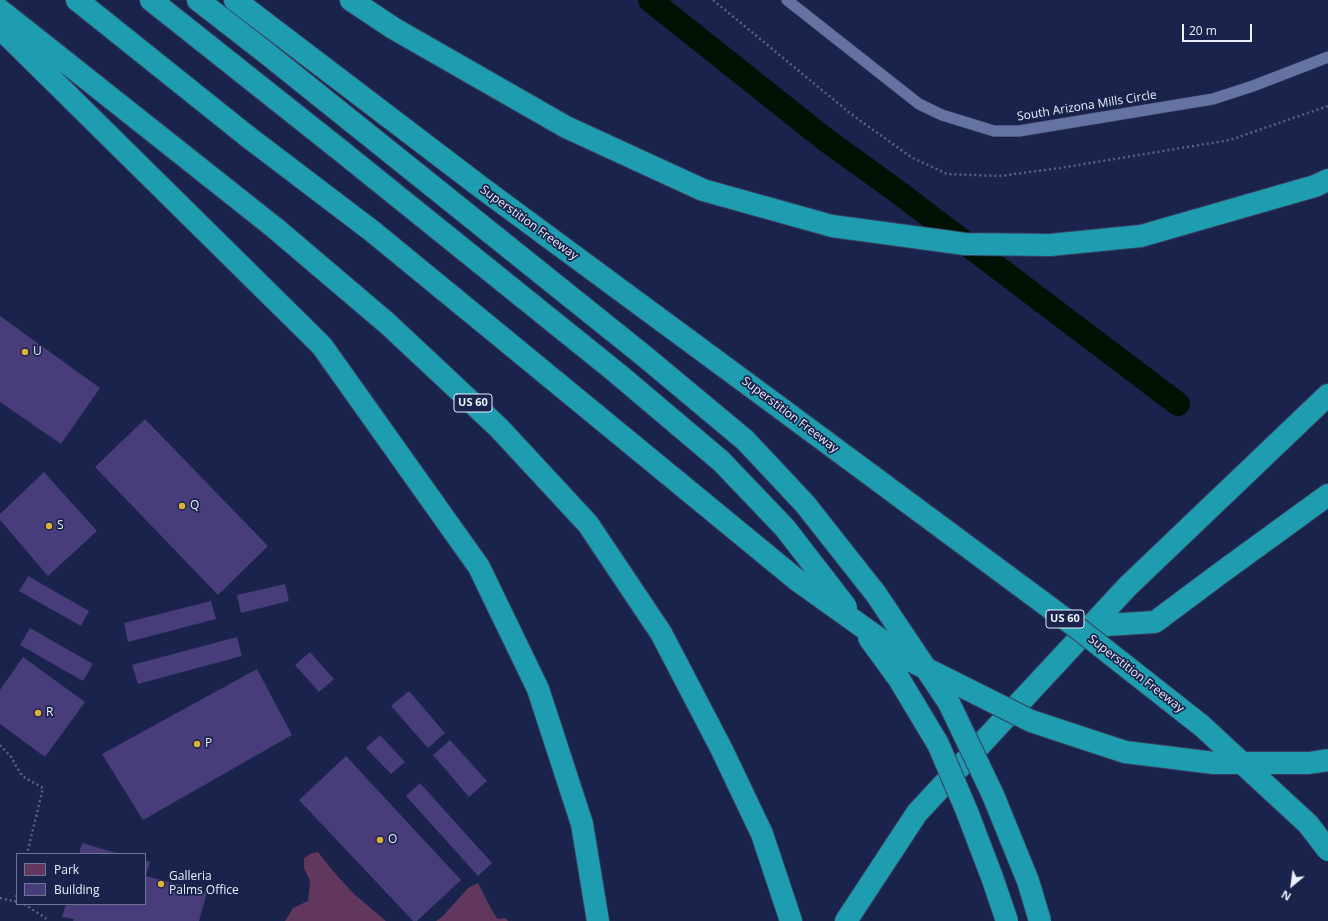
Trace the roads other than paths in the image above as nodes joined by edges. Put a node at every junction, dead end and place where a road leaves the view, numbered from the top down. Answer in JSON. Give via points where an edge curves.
{"nodes":[{"id":1,"x":77,"y":0,"type":"edge"},
{"id":2,"x":151,"y":0,"type":"edge"},
{"id":3,"x":198,"y":0,"type":"edge"},
{"id":4,"x":235,"y":0,"type":"edge"},
{"id":5,"x":351,"y":0,"type":"edge"},
{"id":6,"x":787,"y":0,"type":"edge"},
{"id":7,"x":0,"y":10,"type":"edge"},
{"id":8,"x":0,"y":28,"type":"edge"},
{"id":9,"x":1328,"y":57,"type":"edge"},
{"id":10,"x":1328,"y":180,"type":"edge"},
{"id":11,"x":1328,"y":395,"type":"edge"},
{"id":12,"x":1328,"y":495,"type":"edge"},
{"id":13,"x":1090,"y":626,"type":"junction"},
{"id":14,"x":1328,"y":760,"type":"edge"},
{"id":15,"x":1328,"y":850,"type":"edge"},
{"id":16,"x":598,"y":921,"type":"edge"},
{"id":17,"x":791,"y":921,"type":"edge"},
{"id":18,"x":846,"y":921,"type":"edge"},
{"id":19,"x":1007,"y":921,"type":"edge"},
{"id":20,"x":1040,"y":921,"type":"edge"}],
"edges":[{"from":1,"to":14,"type":"highway","bridge":true,"via":[[402,256],[797,580],[909,660],[1031,721],[1125,752],[1214,763],[1309,763]]},
{"from":2,"to":19,"type":"highway","bridge":true,"via":[[617,373],[721,461],[786,528],[899,679],[938,744],[966,809]]},
{"from":3,"to":20,"type":"highway","bridge":true,"via":[[746,440],[805,504],[876,594],[949,703],[993,795],[1028,881]]},
{"from":4,"to":15,"type":"highway","name":"Superstition Freeway","number":"US 60","bridge":true,"via":[[488,192],[1080,630],[1202,726],[1308,824]]},
{"from":5,"to":10,"type":"highway","via":[[393,28],[566,127],[703,190],[832,226],[965,244],[1050,245],[1141,236],[1315,186]]},
{"from":6,"to":9,"type":"lane","name":"South Arizona Mills Circle","via":[[919,104],[942,115],[994,130],[1019,131],[1213,99]]},
{"from":7,"to":17,"type":"highway","number":"US 60","via":[[275,228],[388,324],[499,428],[588,524],[661,633],[722,750],[762,834]]},
{"from":8,"to":16,"type":"highway","via":[[322,346],[479,567],[538,689],[582,824]]},
{"from":11,"to":13,"type":"highway","via":[[1128,586]]},
{"from":12,"to":13,"type":"highway","via":[[1155,622]]},
{"from":13,"to":18,"type":"highway","via":[[918,813]]}]}
